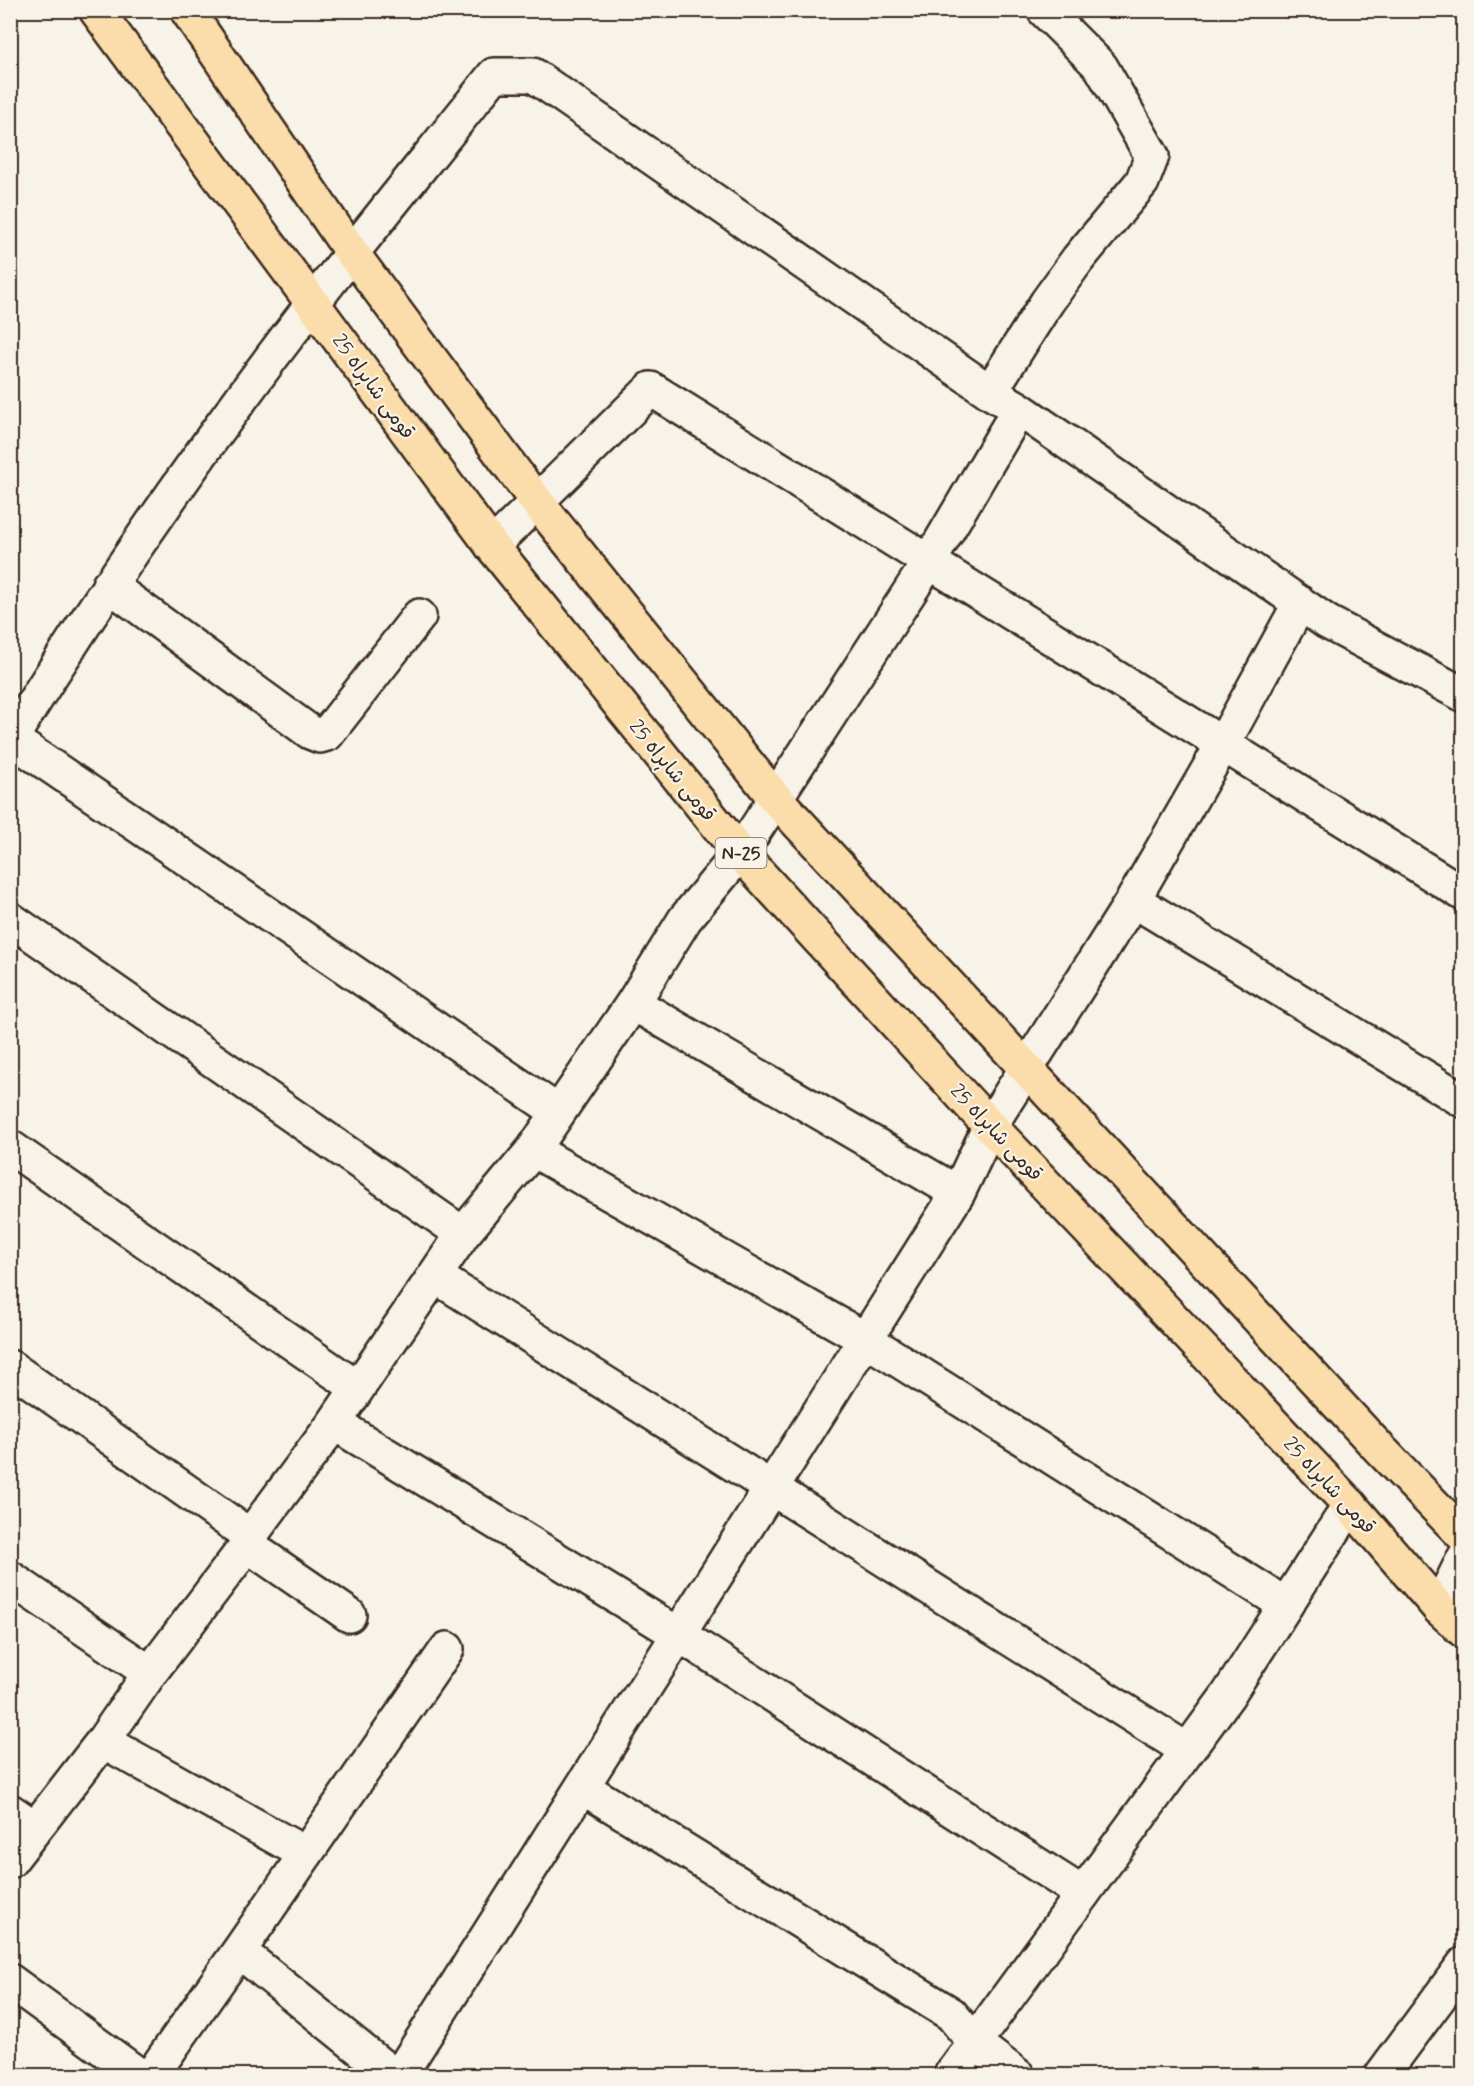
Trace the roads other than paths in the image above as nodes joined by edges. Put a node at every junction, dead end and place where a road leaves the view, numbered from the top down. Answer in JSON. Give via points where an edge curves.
{"nodes":[{"id":1,"x":96,"y":10,"type":"edge"},
{"id":2,"x":187,"y":10,"type":"edge"},
{"id":3,"x":1044,"y":10,"type":"edge"},
{"id":4,"x":352,"y":253,"type":"junction"},
{"id":5,"x":313,"y":302,"type":"junction"},
{"id":6,"x":990,"y":392,"type":"junction"},
{"id":7,"x":1019,"y":410,"type":"junction"},
{"id":8,"x":537,"y":502,"type":"junction"},
{"id":9,"x":492,"y":546,"type":"junction"},
{"id":10,"x":929,"y":562,"type":"junction"},
{"id":11,"x":110,"y":585,"type":"junction"},
{"id":12,"x":1300,"y":603,"type":"junction"},
{"id":13,"x":419,"y":616,"type":"dead end"},
{"id":14,"x":1464,"y":695,"type":"edge"},
{"id":15,"x":20,"y":700,"type":"edge"},
{"id":16,"x":11,"y":740,"type":"edge"},
{"id":17,"x":1223,"y":744,"type":"junction"},
{"id":18,"x":776,"y":798,"type":"junction"},
{"id":19,"x":740,"y":853,"type":"junction"},
{"id":20,"x":1464,"y":894,"type":"edge"},
{"id":21,"x":1133,"y":900,"type":"junction"},
{"id":22,"x":10,"y":919,"type":"edge"},
{"id":23,"x":633,"y":1003,"type":"junction"},
{"id":24,"x":1027,"y":1068,"type":"junction"},
{"id":25,"x":1464,"y":1101,"type":"edge"},
{"id":26,"x":558,"y":1112,"type":"junction"},
{"id":27,"x":990,"y":1126,"type":"junction"},
{"id":28,"x":10,"y":1147,"type":"edge"},
{"id":29,"x":533,"y":1150,"type":"junction"},
{"id":30,"x":958,"y":1193,"type":"junction"},
{"id":31,"x":463,"y":1234,"type":"junction"},
{"id":32,"x":435,"y":1276,"type":"junction"},
{"id":33,"x":865,"y":1339,"type":"junction"},
{"id":34,"x":10,"y":1367,"type":"edge"},
{"id":35,"x":356,"y":1387,"type":"junction"},
{"id":36,"x":334,"y":1423,"type":"junction"},
{"id":37,"x":771,"y":1487,"type":"junction"},
{"id":38,"x":1350,"y":1505,"type":"junction"},
{"id":39,"x":1464,"y":1536,"type":"edge"},
{"id":40,"x":249,"y":1541,"type":"junction"},
{"id":41,"x":1464,"y":1558,"type":"edge"},
{"id":42,"x":10,"y":1578,"type":"edge"},
{"id":43,"x":1286,"y":1605,"type":"junction"},
{"id":44,"x":1439,"y":1608,"type":"junction"},
{"id":45,"x":349,"y":1615,"type":"dead end"},
{"id":46,"x":1464,"y":1631,"type":"edge"},
{"id":47,"x":678,"y":1634,"type":"junction"},
{"id":48,"x":447,"y":1649,"type":"dead end"},
{"id":49,"x":150,"y":1673,"type":"junction"},
{"id":50,"x":103,"y":1741,"type":"junction"},
{"id":51,"x":1187,"y":1750,"type":"junction"},
{"id":52,"x":582,"y":1787,"type":"junction"},
{"id":53,"x":23,"y":1820,"type":"edge"},
{"id":54,"x":306,"y":1854,"type":"junction"},
{"id":55,"x":10,"y":1862,"type":"edge"},
{"id":56,"x":1083,"y":1894,"type":"junction"},
{"id":57,"x":239,"y":1951,"type":"junction"},
{"id":58,"x":1464,"y":1964,"type":"edge"},
{"id":59,"x":10,"y":1981,"type":"edge"},
{"id":60,"x":975,"y":2043,"type":"junction"},
{"id":61,"x":140,"y":2076,"type":"edge"},
{"id":62,"x":151,"y":2076,"type":"edge"},
{"id":63,"x":394,"y":2076,"type":"edge"},
{"id":64,"x":399,"y":2076,"type":"edge"},
{"id":65,"x":950,"y":2076,"type":"edge"},
{"id":66,"x":1018,"y":2076,"type":"edge"},
{"id":67,"x":1381,"y":2076,"type":"edge"}],
"edges":[{"from":1,"to":5,"type":"highway","name":"قومی شاہراہ 25","number":"N-25"},
{"from":2,"to":4,"type":"highway"},
{"from":3,"to":6,"type":"street","via":[[1101,67],[1152,156],[1142,182],[1078,259]]},
{"from":4,"to":5,"type":"street"},
{"from":4,"to":6,"type":"street","via":[[494,75],[533,75]]},
{"from":4,"to":8,"type":"highway"},
{"from":5,"to":9,"type":"highway","name":"قومی شاہراہ 25","number":"N-25"},
{"from":5,"to":11,"type":"street"},
{"from":6,"to":7,"type":"street"},
{"from":7,"to":10,"type":"street"},
{"from":7,"to":12,"type":"street"},
{"from":8,"to":9,"type":"street"},
{"from":8,"to":10,"type":"street","via":[[651,389]]},
{"from":8,"to":18,"type":"highway"},
{"from":9,"to":19,"type":"highway","name":"قومی شاہراہ 25","number":"N-25"},
{"from":10,"to":17,"type":"street"},
{"from":10,"to":18,"type":"street"},
{"from":11,"to":13,"type":"street","via":[[320,736],[327,734]]},
{"from":11,"to":15,"type":"street"},
{"from":12,"to":14,"type":"street"},
{"from":12,"to":17,"type":"street"},
{"from":15,"to":16,"type":"street"},
{"from":16,"to":26,"type":"street"},
{"from":17,"to":20,"type":"street"},
{"from":17,"to":21,"type":"street"},
{"from":18,"to":19,"type":"street"},
{"from":18,"to":24,"type":"highway"},
{"from":19,"to":23,"type":"street","via":[[685,919]]},
{"from":19,"to":27,"type":"highway","name":"قومی شاہراہ 25","number":"N-25"},
{"from":21,"to":24,"type":"street"},
{"from":21,"to":25,"type":"street"},
{"from":22,"to":31,"type":"street"},
{"from":23,"to":26,"type":"street"},
{"from":23,"to":30,"type":"street"},
{"from":24,"to":27,"type":"street"},
{"from":24,"to":39,"type":"highway"},
{"from":26,"to":29,"type":"street"},
{"from":27,"to":30,"type":"street"},
{"from":27,"to":38,"type":"highway","name":"قومی شاہراہ 25","number":"N-25"},
{"from":28,"to":35,"type":"street"},
{"from":29,"to":31,"type":"street"},
{"from":29,"to":33,"type":"street"},
{"from":30,"to":33,"type":"street"},
{"from":31,"to":32,"type":"street"},
{"from":32,"to":35,"type":"street"},
{"from":32,"to":37,"type":"street"},
{"from":33,"to":37,"type":"street"},
{"from":33,"to":43,"type":"street"},
{"from":34,"to":40,"type":"street"},
{"from":35,"to":36,"type":"street"},
{"from":36,"to":40,"type":"street"},
{"from":36,"to":47,"type":"street"},
{"from":37,"to":47,"type":"street"},
{"from":37,"to":51,"type":"street"},
{"from":38,"to":43,"type":"street"},
{"from":38,"to":44,"type":"highway","name":"قومی شاہراہ 25","number":"N-25"},
{"from":40,"to":45,"type":"street"},
{"from":40,"to":49,"type":"street"},
{"from":41,"to":44,"type":"street"},
{"from":42,"to":49,"type":"street"},
{"from":43,"to":51,"type":"street"},
{"from":44,"to":46,"type":"highway","name":"قومی شاہراہ 25","number":"N-25"},
{"from":47,"to":52,"type":"street"},
{"from":47,"to":56,"type":"street"},
{"from":48,"to":54,"type":"street"},
{"from":49,"to":50,"type":"street"},
{"from":50,"to":53,"type":"street"},
{"from":50,"to":54,"type":"street"},
{"from":51,"to":56,"type":"street"},
{"from":52,"to":60,"type":"street","via":[[951,2014]]},
{"from":52,"to":64,"type":"street"},
{"from":53,"to":55,"type":"street"},
{"from":54,"to":57,"type":"street"},
{"from":56,"to":60,"type":"street"},
{"from":57,"to":62,"type":"street"},
{"from":57,"to":63,"type":"street"},
{"from":58,"to":67,"type":"street"},
{"from":59,"to":61,"type":"street"},
{"from":60,"to":65,"type":"street"},
{"from":60,"to":66,"type":"street"}]}
